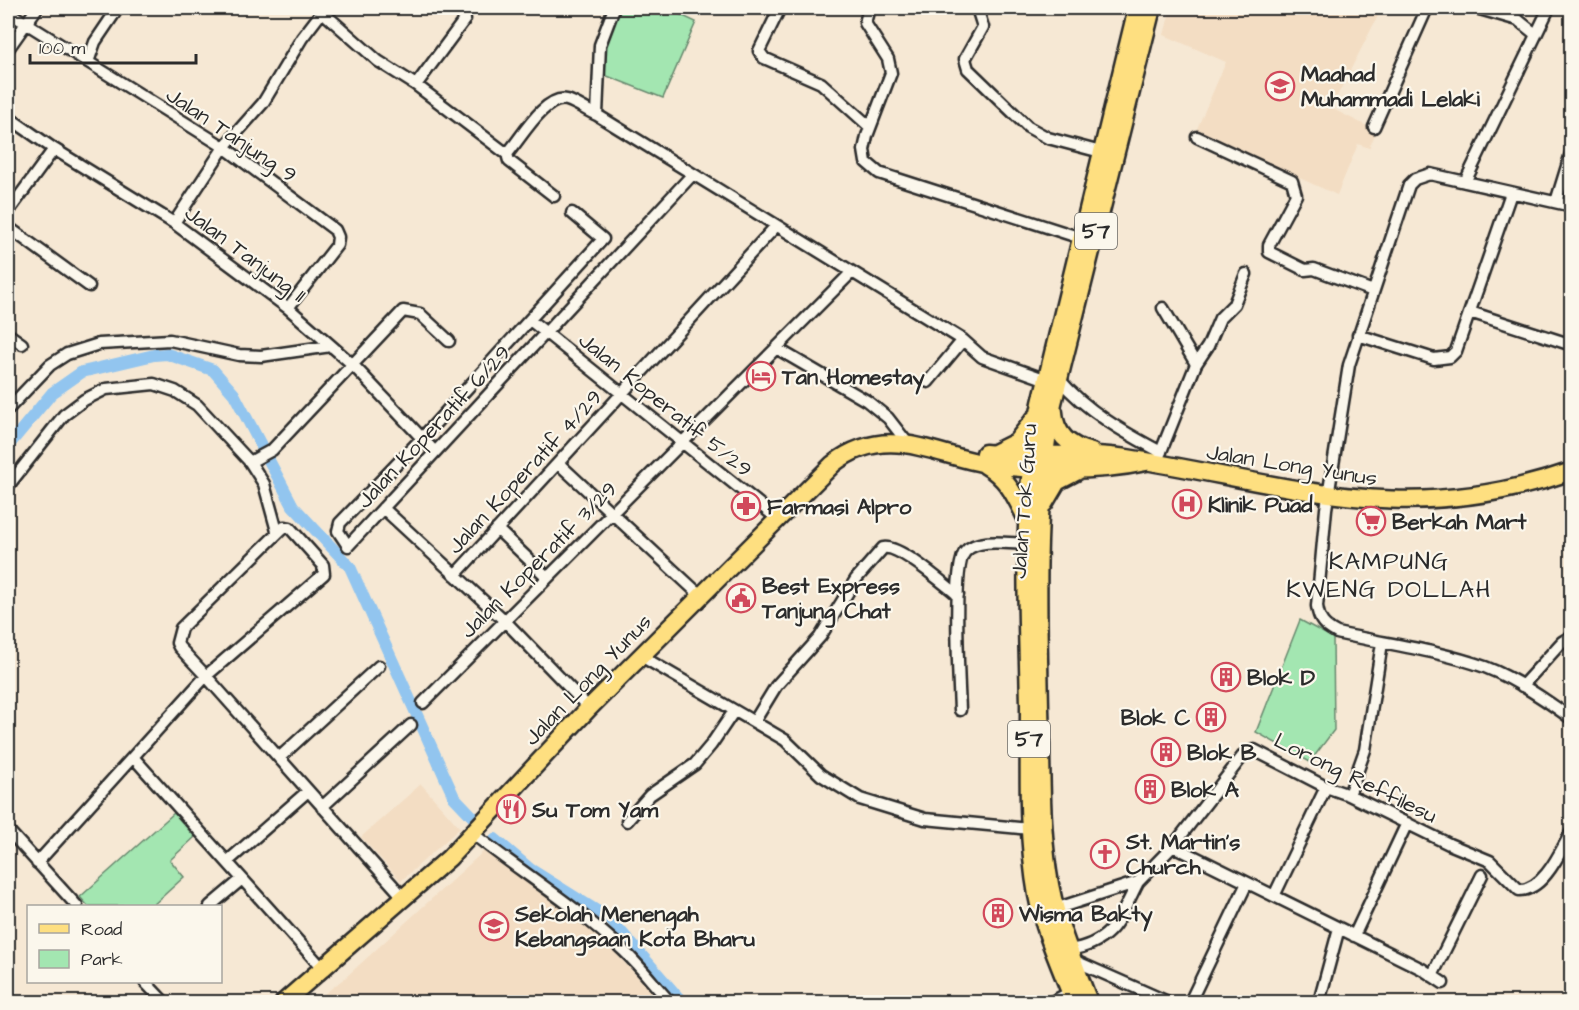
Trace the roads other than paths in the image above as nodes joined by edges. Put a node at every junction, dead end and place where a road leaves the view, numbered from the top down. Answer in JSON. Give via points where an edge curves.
{"nodes":[{"id":1,"x":37,"y":8,"type":"edge"},
{"id":2,"x":118,"y":8,"type":"edge"},
{"id":3,"x":614,"y":8,"type":"edge"},
{"id":4,"x":780,"y":8,"type":"edge"},
{"id":5,"x":869,"y":8,"type":"edge"},
{"id":6,"x":977,"y":8,"type":"edge"},
{"id":7,"x":1137,"y":8,"type":"edge"},
{"id":8,"x":1152,"y":8,"type":"edge"},
{"id":9,"x":1427,"y":8,"type":"edge"},
{"id":10,"x":1476,"y":8,"type":"edge"},
{"id":11,"x":1549,"y":8,"type":"edge"},
{"id":12,"x":322,"y":9,"type":"edge"},
{"id":13,"x":8,"y":12,"type":"edge"},
{"id":14,"x":465,"y":19,"type":"dead end"},
{"id":15,"x":26,"y":23,"type":"junction"},
{"id":16,"x":1534,"y":33,"type":"junction"},
{"id":17,"x":8,"y":49,"type":"edge"},
{"id":18,"x":88,"y":62,"type":"junction"},
{"id":19,"x":416,"y":85,"type":"junction"},
{"id":20,"x":597,"y":115,"type":"junction"},
{"id":21,"x":8,"y":117,"type":"edge"},
{"id":22,"x":870,"y":127,"type":"junction"},
{"id":23,"x":1374,"y":128,"type":"dead end"},
{"id":24,"x":1197,"y":137,"type":"dead end"},
{"id":25,"x":224,"y":147,"type":"junction"},
{"id":26,"x":54,"y":149,"type":"junction"},
{"id":27,"x":1572,"y":150,"type":"edge"},
{"id":28,"x":1101,"y":152,"type":"junction"},
{"id":29,"x":507,"y":154,"type":"junction"},
{"id":30,"x":692,"y":174,"type":"junction"},
{"id":31,"x":1465,"y":182,"type":"junction"},
{"id":32,"x":1511,"y":193,"type":"junction"},
{"id":33,"x":554,"y":196,"type":"dead end"},
{"id":34,"x":1556,"y":202,"type":"junction"},
{"id":35,"x":1572,"y":206,"type":"edge"},
{"id":36,"x":8,"y":212,"type":"edge"},
{"id":37,"x":572,"y":213,"type":"dead end"},
{"id":38,"x":174,"y":223,"type":"junction"},
{"id":39,"x":8,"y":226,"type":"edge"},
{"id":40,"x":776,"y":226,"type":"junction"},
{"id":41,"x":1081,"y":238,"type":"junction"},
{"id":42,"x":851,"y":273,"type":"junction"},
{"id":43,"x":1246,"y":274,"type":"dead end"},
{"id":44,"x":89,"y":286,"type":"dead end"},
{"id":45,"x":1373,"y":291,"type":"junction"},
{"id":46,"x":288,"y":308,"type":"junction"},
{"id":47,"x":1163,"y":308,"type":"dead end"},
{"id":48,"x":1470,"y":312,"type":"junction"},
{"id":49,"x":530,"y":320,"type":"junction"},
{"id":50,"x":546,"y":332,"type":"junction"},
{"id":51,"x":8,"y":334,"type":"edge"},
{"id":52,"x":1358,"y":335,"type":"junction"},
{"id":53,"x":963,"y":340,"type":"junction"},
{"id":54,"x":449,"y":341,"type":"dead end"},
{"id":55,"x":22,"y":344,"type":"dead end"},
{"id":56,"x":1572,"y":345,"type":"edge"},
{"id":57,"x":331,"y":346,"type":"junction"},
{"id":58,"x":777,"y":348,"type":"junction"},
{"id":59,"x":352,"y":364,"type":"junction"},
{"id":60,"x":1196,"y":364,"type":"junction"},
{"id":61,"x":1053,"y":380,"type":"junction"},
{"id":62,"x":928,"y":382,"type":"dead end"},
{"id":63,"x":622,"y":393,"type":"junction"},
{"id":64,"x":1047,"y":403,"type":"junction"},
{"id":65,"x":8,"y":409,"type":"edge"},
{"id":66,"x":422,"y":438,"type":"junction"},
{"id":67,"x":682,"y":442,"type":"junction"},
{"id":68,"x":909,"y":445,"type":"junction"},
{"id":69,"x":435,"y":452,"type":"junction"},
{"id":70,"x":986,"y":459,"type":"junction"},
{"id":71,"x":1155,"y":460,"type":"junction"},
{"id":72,"x":250,"y":462,"type":"junction"},
{"id":73,"x":1039,"y":462,"type":"junction"},
{"id":74,"x":1103,"y":462,"type":"junction"},
{"id":75,"x":558,"y":463,"type":"junction"},
{"id":76,"x":1572,"y":471,"type":"edge"},
{"id":77,"x":8,"y":486,"type":"edge"},
{"id":78,"x":1328,"y":496,"type":"junction"},
{"id":79,"x":383,"y":508,"type":"junction"},
{"id":80,"x":611,"y":513,"type":"junction"},
{"id":81,"x":777,"y":519,"type":"junction"},
{"id":82,"x":1035,"y":522,"type":"junction"},
{"id":83,"x":497,"y":529,"type":"junction"},
{"id":84,"x":277,"y":531,"type":"junction"},
{"id":85,"x":1028,"y":544,"type":"junction"},
{"id":86,"x":455,"y":575,"type":"junction"},
{"id":87,"x":547,"y":578,"type":"junction"},
{"id":88,"x":958,"y":595,"type":"junction"},
{"id":89,"x":700,"y":596,"type":"junction"},
{"id":90,"x":504,"y":620,"type":"junction"},
{"id":91,"x":1572,"y":636,"type":"edge"},
{"id":92,"x":1382,"y":643,"type":"junction"},
{"id":93,"x":641,"y":656,"type":"junction"},
{"id":94,"x":379,"y":666,"type":"dead end"},
{"id":95,"x":206,"y":676,"type":"junction"},
{"id":96,"x":1522,"y":686,"type":"junction"},
{"id":97,"x":423,"y":703,"type":"dead end"},
{"id":98,"x":589,"y":708,"type":"junction"},
{"id":99,"x":960,"y":710,"type":"dead end"},
{"id":100,"x":734,"y":711,"type":"junction"},
{"id":101,"x":1572,"y":719,"type":"edge"},
{"id":102,"x":754,"y":722,"type":"junction"},
{"id":103,"x":411,"y":725,"type":"dead end"},
{"id":104,"x":133,"y":758,"type":"junction"},
{"id":105,"x":279,"y":758,"type":"junction"},
{"id":106,"x":1326,"y":787,"type":"junction"},
{"id":107,"x":308,"y":791,"type":"junction"},
{"id":108,"x":1349,"y":795,"type":"junction"},
{"id":109,"x":322,"y":807,"type":"junction"},
{"id":110,"x":627,"y":821,"type":"dead end"},
{"id":111,"x":1407,"y":823,"type":"junction"},
{"id":112,"x":1030,"y":829,"type":"junction"},
{"id":113,"x":8,"y":830,"type":"edge"},
{"id":114,"x":1572,"y":831,"type":"edge"},
{"id":115,"x":472,"y":833,"type":"junction"},
{"id":116,"x":1173,"y":846,"type":"junction"},
{"id":117,"x":227,"y":862,"type":"junction"},
{"id":118,"x":37,"y":863,"type":"junction"},
{"id":119,"x":1482,"y":875,"type":"dead end"},
{"id":120,"x":242,"y":879,"type":"junction"},
{"id":121,"x":1137,"y":882,"type":"junction"},
{"id":122,"x":1247,"y":883,"type":"junction"},
{"id":123,"x":1274,"y":896,"type":"junction"},
{"id":124,"x":404,"y":898,"type":"junction"},
{"id":125,"x":76,"y":905,"type":"edge"},
{"id":126,"x":211,"y":905,"type":"edge"},
{"id":127,"x":1055,"y":909,"type":"junction"},
{"id":128,"x":1339,"y":928,"type":"junction"},
{"id":129,"x":1354,"y":936,"type":"junction"},
{"id":130,"x":1071,"y":955,"type":"junction"},
{"id":131,"x":324,"y":970,"type":"junction"},
{"id":132,"x":1432,"y":976,"type":"junction"},
{"id":133,"x":147,"y":983,"type":"edge"},
{"id":134,"x":1443,"y":983,"type":"dead end"},
{"id":135,"x":1072,"y":997,"type":"edge"},
{"id":136,"x":164,"y":1002,"type":"edge"},
{"id":137,"x":286,"y":1002,"type":"edge"},
{"id":138,"x":670,"y":1002,"type":"edge"},
{"id":139,"x":1052,"y":1002,"type":"edge"},
{"id":140,"x":1089,"y":1002,"type":"edge"},
{"id":141,"x":1168,"y":1002,"type":"edge"},
{"id":142,"x":1190,"y":1002,"type":"edge"},
{"id":143,"x":1319,"y":1002,"type":"edge"}],
"edges":[{"from":1,"to":15,"type":"street"},
{"from":2,"to":18,"type":"street","via":[[95,42]]},
{"from":3,"to":20,"type":"street","via":[[600,45]]},
{"from":4,"to":22,"type":"street","via":[[762,41],[759,51],[764,58],[821,84]]},
{"from":5,"to":22,"type":"street","via":[[865,23],[888,59],[891,73]]},
{"from":6,"to":28,"type":"street","via":[[983,27],[965,59],[968,69],[1028,127],[1048,138]]},
{"from":7,"to":28,"type":"main road","name":"Jalan Tok Guru","number":"57"},
{"from":8,"to":61,"type":"main road","name":"Jalan Tok Guru","number":"57"},
{"from":9,"to":23,"type":"street"},
{"from":10,"to":16,"type":"street","via":[[1518,20]]},
{"from":11,"to":16,"type":"street"},
{"from":12,"to":19,"type":"street","via":[[378,61]]},
{"from":12,"to":25,"type":"street","via":[[263,103]]},
{"from":13,"to":15,"type":"street","name":"Jalan Tanjung 9"},
{"from":14,"to":19,"type":"street"},
{"from":15,"to":17,"type":"street"},
{"from":15,"to":18,"type":"street","name":"Jalan Tanjung 9"},
{"from":16,"to":31,"type":"street"},
{"from":18,"to":25,"type":"street","name":"Jalan Tanjung 9"},
{"from":19,"to":29,"type":"street"},
{"from":20,"to":29,"type":"street","via":[[559,100],[543,108]]},
{"from":20,"to":30,"type":"street"},
{"from":21,"to":26,"type":"street","name":"Jalan Tanjung 11"},
{"from":22,"to":41,"type":"street","via":[[864,150],[866,162],[879,173]]},
{"from":24,"to":45,"type":"street","via":[[1292,181],[1296,195],[1269,252],[1305,270],[1314,269]]},
{"from":25,"to":38,"type":"street"},
{"from":25,"to":46,"type":"street","name":"Jalan Tanjung 9","via":[[334,230],[338,237],[337,245]]},
{"from":26,"to":36,"type":"street"},
{"from":26,"to":38,"type":"street","name":"Jalan Tanjung 11"},
{"from":27,"to":34,"type":"street"},
{"from":28,"to":41,"type":"main road","name":"Jalan Tok Guru","number":"57"},
{"from":29,"to":33,"type":"street","via":[[509,161]]},
{"from":30,"to":40,"type":"street"},
{"from":30,"to":50,"type":"street","name":"Jalan Koperatif 6/29"},
{"from":31,"to":32,"type":"street"},
{"from":31,"to":45,"type":"street","via":[[1430,174],[1415,179],[1406,193]]},
{"from":32,"to":34,"type":"street"},
{"from":32,"to":48,"type":"street"},
{"from":34,"to":35,"type":"street"},
{"from":37,"to":49,"type":"street","via":[[603,239]]},
{"from":38,"to":46,"type":"street","name":"Jalan Tanjung 11"},
{"from":39,"to":44,"type":"street"},
{"from":40,"to":42,"type":"street"},
{"from":40,"to":63,"type":"street","name":"Jalan Koperatif 4/29"},
{"from":41,"to":61,"type":"main road","name":"Jalan Tok Guru","number":"57"},
{"from":42,"to":53,"type":"street"},
{"from":42,"to":58,"type":"street","name":"Jalan Koperatif 3/29"},
{"from":43,"to":60,"type":"street","via":[[1234,304],[1220,318]]},
{"from":45,"to":52,"type":"street"},
{"from":46,"to":57,"type":"street","name":"Jalan Tanjung 11"},
{"from":47,"to":60,"type":"street"},
{"from":48,"to":52,"type":"street","via":[[1456,351],[1443,360]]},
{"from":48,"to":56,"type":"street"},
{"from":49,"to":50,"type":"street","name":"Jalan Koperatif 5/29"},
{"from":49,"to":66,"type":"street"},
{"from":50,"to":63,"type":"street","name":"Jalan Koperatif 5/29"},
{"from":50,"to":69,"type":"street","name":"Jalan Koperatif 6/29"},
{"from":51,"to":55,"type":"street"},
{"from":52,"to":78,"type":"street","via":[[1349,364]]},
{"from":53,"to":61,"type":"street","via":[[982,357]]},
{"from":53,"to":62,"type":"street"},
{"from":54,"to":59,"type":"street","via":[[420,314],[403,311]]},
{"from":57,"to":59,"type":"street","name":"Jalan Tanjung 11"},
{"from":57,"to":65,"type":"street","via":[[261,356],[170,340],[99,344],[67,354],[50,365]]},
{"from":58,"to":67,"type":"street","name":"Jalan Koperatif 3/29"},
{"from":58,"to":68,"type":"street","via":[[875,407]]},
{"from":59,"to":66,"type":"street","name":"Jalan Tanjung 11"},
{"from":59,"to":72,"type":"street","via":[[268,453]]},
{"from":60,"to":71,"type":"street"},
{"from":61,"to":64,"type":"main road","name":"Jalan Tok Guru","number":"57"},
{"from":61,"to":71,"type":"street","via":[[1132,436]]},
{"from":63,"to":67,"type":"street","name":"Jalan Koperatif 5/29"},
{"from":63,"to":75,"type":"street","name":"Jalan Koperatif 4/29"},
{"from":64,"to":70,"type":"main road","via":[[1016,442]]},
{"from":64,"to":73,"type":"main road","name":"Jalan Tok Guru","number":"57"},
{"from":64,"to":74,"type":"main road","via":[[1066,441]]},
{"from":66,"to":69,"type":"street","name":"Jalan Tanjung 11"},
{"from":66,"to":79,"type":"street","name":"Jalan Koperatif 6/29","via":[[340,523],[338,531],[348,546]]},
{"from":67,"to":80,"type":"street","name":"Jalan Koperatif 3/29"},
{"from":67,"to":81,"type":"street","name":"Jalan Koperatif 5/29"},
{"from":68,"to":70,"type":"main road","name":"Jalan Long Yunus"},
{"from":68,"to":81,"type":"main road","name":"Jalan Long Yunus","via":[[876,443],[846,454]]},
{"from":69,"to":79,"type":"street","name":"Jalan Koperatif 6/29"},
{"from":70,"to":73,"type":"main road","name":"Jalan Long Yunus"},
{"from":70,"to":82,"type":"main road"},
{"from":71,"to":74,"type":"main road","name":"Jalan Long Yunus"},
{"from":71,"to":78,"type":"main road","name":"Jalan Long Yunus"},
{"from":72,"to":77,"type":"street","via":[[197,405],[154,384],[130,384],[106,389],[64,415]]},
{"from":72,"to":84,"type":"street","via":[[264,484]]},
{"from":73,"to":74,"type":"main road","name":"Jalan Long Yunus"},
{"from":73,"to":82,"type":"main road","name":"Jalan Tok Guru","number":"57"},
{"from":74,"to":82,"type":"main road","via":[[1058,483]]},
{"from":75,"to":80,"type":"street"},
{"from":75,"to":83,"type":"street","name":"Jalan Koperatif 4/29"},
{"from":76,"to":78,"type":"main road","name":"Jalan Long Yunus","via":[[1501,491],[1457,498],[1390,501]]},
{"from":78,"to":92,"type":"street","via":[[1318,618],[1337,633]]},
{"from":79,"to":86,"type":"street"},
{"from":80,"to":87,"type":"street","name":"Jalan Koperatif 3/29"},
{"from":80,"to":89,"type":"street"},
{"from":81,"to":89,"type":"main road","name":"Jalan Long Yunus"},
{"from":82,"to":85,"type":"main road","name":"Jalan Tok Guru","number":"57"},
{"from":82,"to":127,"type":"main road","name":"Jalan Tok Guru","number":"57","via":[[1042,793]]},
{"from":83,"to":86,"type":"street","name":"Jalan Koperatif 4/29"},
{"from":83,"to":87,"type":"street"},
{"from":84,"to":95,"type":"street","via":[[178,632],[179,647]]},
{"from":84,"to":95,"type":"street","via":[[290,528],[323,565],[324,574]]},
{"from":85,"to":88,"type":"street","via":[[975,544],[964,552]]},
{"from":85,"to":112,"type":"main road","name":"Jalan Tok Guru","number":"57"},
{"from":86,"to":90,"type":"street"},
{"from":87,"to":90,"type":"street","name":"Jalan Koperatif 3/29"},
{"from":88,"to":99,"type":"street"},
{"from":88,"to":102,"type":"street","via":[[905,555],[891,547],[883,548],[856,579],[819,637],[776,686]]},
{"from":89,"to":93,"type":"main road","name":"Jalan Long Yunus"},
{"from":90,"to":97,"type":"street","name":"Jalan Koperatif 3/29"},
{"from":90,"to":98,"type":"street"},
{"from":91,"to":96,"type":"street"},
{"from":92,"to":96,"type":"street","via":[[1486,668]]},
{"from":92,"to":108,"type":"street","via":[[1365,750]]},
{"from":93,"to":98,"type":"main road","name":"Jalan Long Yunus"},
{"from":93,"to":100,"type":"street"},
{"from":94,"to":105,"type":"street"},
{"from":95,"to":104,"type":"street"},
{"from":95,"to":105,"type":"street"},
{"from":96,"to":101,"type":"street"},
{"from":98,"to":115,"type":"main road","name":"Jalan Long Yunus"},
{"from":100,"to":102,"type":"street"},
{"from":100,"to":110,"type":"street","via":[[695,764],[650,795]]},
{"from":102,"to":112,"type":"street","via":[[785,740],[838,787],[882,808],[925,819]]},
{"from":103,"to":109,"type":"street"},
{"from":104,"to":117,"type":"street"},
{"from":104,"to":118,"type":"street"},
{"from":105,"to":107,"type":"street"},
{"from":106,"to":108,"type":"street","name":"Lorong Reffilesu"},
{"from":106,"to":116,"type":"street","name":"Lorong Reffilesu","via":[[1261,752],[1249,751]]},
{"from":106,"to":123,"type":"street"},
{"from":107,"to":109,"type":"street"},
{"from":107,"to":117,"type":"street"},
{"from":108,"to":111,"type":"street","name":"Lorong Reffilesu"},
{"from":109,"to":124,"type":"street"},
{"from":111,"to":114,"type":"street","name":"Lorong Reffilesu","via":[[1490,861],[1514,888],[1523,890],[1547,872]]},
{"from":111,"to":129,"type":"street"},
{"from":112,"to":135,"type":"main road","name":"Jalan Tok Guru","number":"57","via":[[1038,898]]},
{"from":113,"to":118,"type":"street"},
{"from":115,"to":124,"type":"main road","name":"Jalan Long Yunus"},
{"from":115,"to":138,"type":"street","via":[[575,909],[625,952]]},
{"from":116,"to":121,"type":"street","name":"Lorong Reffilesu"},
{"from":116,"to":122,"type":"street"},
{"from":117,"to":120,"type":"street"},
{"from":118,"to":125,"type":"street"},
{"from":119,"to":132,"type":"street"},
{"from":120,"to":126,"type":"street"},
{"from":120,"to":131,"type":"street"},
{"from":121,"to":127,"type":"street","name":"Lorong Reffilesu"},
{"from":121,"to":130,"type":"street","name":"Lorong Reffilesu","via":[[1107,935]]},
{"from":122,"to":123,"type":"street"},
{"from":122,"to":142,"type":"street"},
{"from":123,"to":128,"type":"street"},
{"from":124,"to":131,"type":"main road","name":"Jalan Long Yunus"},
{"from":127,"to":130,"type":"main road","name":"Jalan Tok Guru","number":"57"},
{"from":128,"to":129,"type":"street"},
{"from":128,"to":143,"type":"street"},
{"from":129,"to":132,"type":"street"},
{"from":130,"to":140,"type":"main road","name":"Jalan Tok Guru","number":"57"},
{"from":130,"to":141,"type":"street"},
{"from":131,"to":137,"type":"main road","name":"Jalan Long Yunus"},
{"from":132,"to":134,"type":"street"},
{"from":133,"to":136,"type":"street"},
{"from":135,"to":139,"type":"street"}]}
